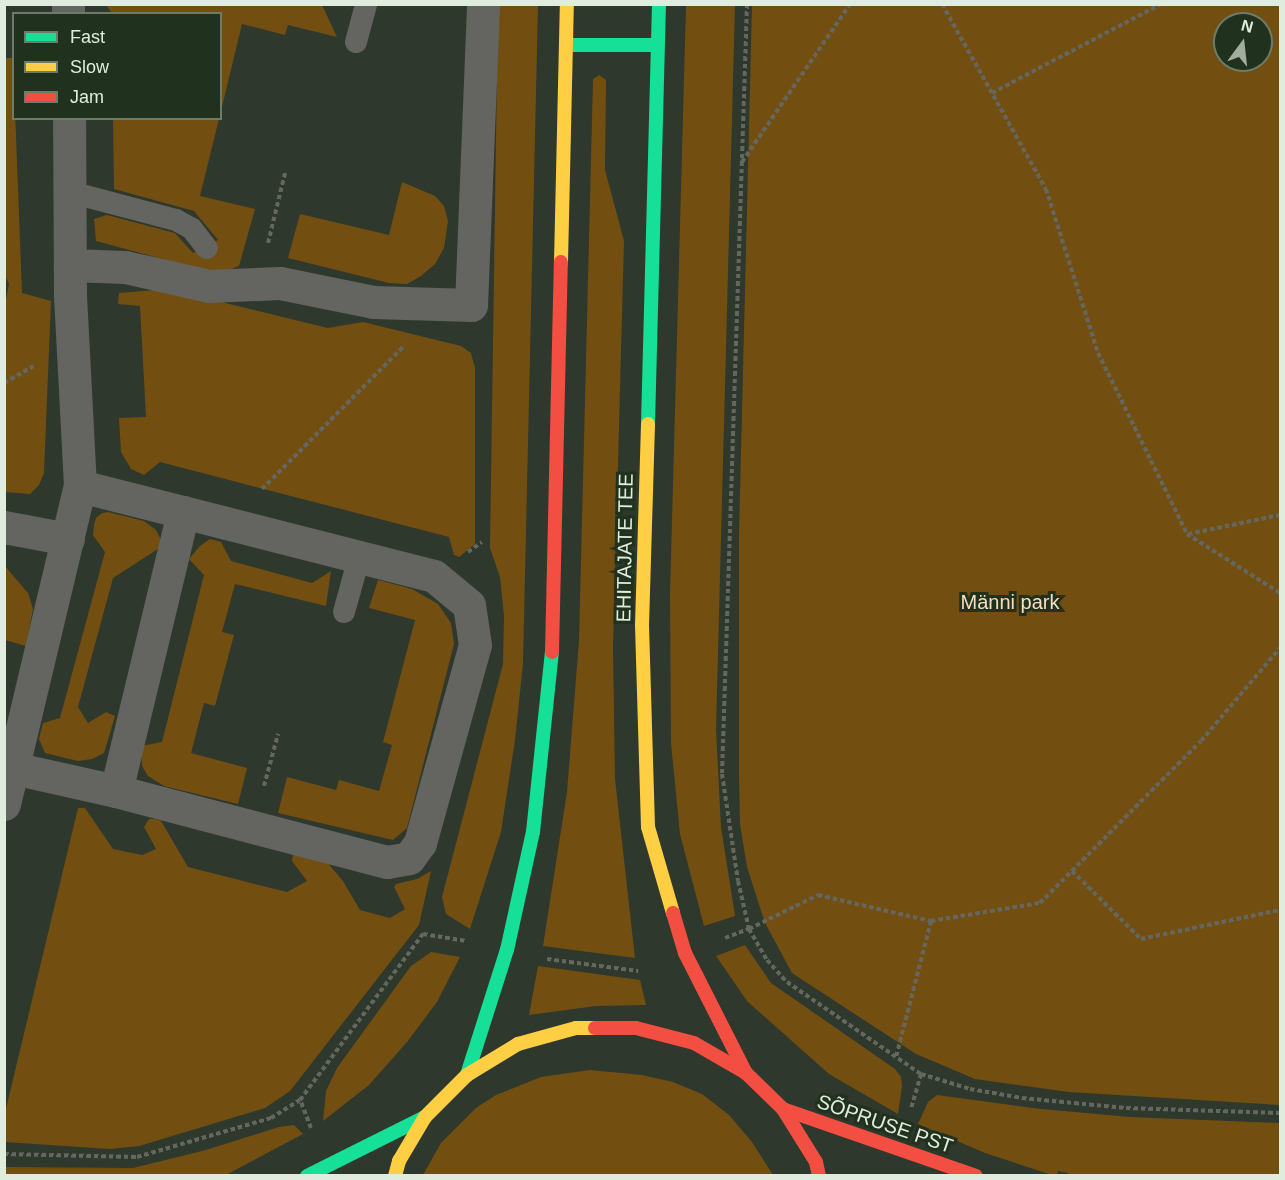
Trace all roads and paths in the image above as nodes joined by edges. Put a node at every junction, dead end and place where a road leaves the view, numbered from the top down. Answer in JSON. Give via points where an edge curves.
{"nodes":[{"id":1,"x":366,"y":4,"type":"edge"},
{"id":2,"x":567,"y":4,"type":"edge"},
{"id":3,"x":659,"y":4,"type":"edge"},
{"id":4,"x":747,"y":4,"type":"edge"},
{"id":5,"x":850,"y":4,"type":"edge"},
{"id":6,"x":942,"y":4,"type":"edge"},
{"id":7,"x":1161,"y":4,"type":"edge"},
{"id":8,"x":475,"y":6,"type":"edge"},
{"id":9,"x":356,"y":42,"type":"dead end"},
{"id":10,"x":566,"y":45,"type":"junction"},
{"id":11,"x":657,"y":45,"type":"junction"},
{"id":12,"x":992,"y":93,"type":"junction"},
{"id":13,"x":69,"y":120,"type":"edge"},
{"id":14,"x":742,"y":162,"type":"junction"},
{"id":15,"x":285,"y":174,"type":"dead end"},
{"id":16,"x":70,"y":192,"type":"junction"},
{"id":17,"x":275,"y":214,"type":"dead end"},
{"id":18,"x":207,"y":248,"type":"dead end"},
{"id":19,"x":70,"y":265,"type":"junction"},
{"id":20,"x":408,"y":341,"type":"dead end"},
{"id":21,"x":40,"y":362,"type":"dead end"},
{"id":22,"x":4,"y":383,"type":"edge"},
{"id":23,"x":80,"y":486,"type":"junction"},
{"id":24,"x":263,"y":489,"type":"dead end"},
{"id":25,"x":183,"y":512,"type":"junction"},
{"id":26,"x":1281,"y":515,"type":"edge"},
{"id":27,"x":4,"y":526,"type":"edge"},
{"id":28,"x":1187,"y":534,"type":"junction"},
{"id":29,"x":68,"y":539,"type":"junction"},
{"id":30,"x":359,"y":558,"type":"junction"},
{"id":31,"x":1281,"y":592,"type":"edge"},
{"id":32,"x":344,"y":612,"type":"dead end"},
{"id":33,"x":1281,"y":648,"type":"edge"},
{"id":34,"x":278,"y":734,"type":"dead end"},
{"id":35,"x":13,"y":768,"type":"junction"},
{"id":36,"x":267,"y":774,"type":"dead end"},
{"id":37,"x":116,"y":791,"type":"junction"},
{"id":38,"x":4,"y":804,"type":"edge"},
{"id":39,"x":1072,"y":871,"type":"junction"},
{"id":40,"x":1281,"y":910,"type":"edge"},
{"id":41,"x":931,"y":921,"type":"junction"},
{"id":42,"x":749,"y":929,"type":"junction"},
{"id":43,"x":720,"y":940,"type":"dead end"},
{"id":44,"x":467,"y":941,"type":"dead end"},
{"id":45,"x":540,"y":958,"type":"dead end"},
{"id":46,"x":638,"y":971,"type":"dead end"},
{"id":47,"x":896,"y":1057,"type":"junction"},
{"id":48,"x":746,"y":1073,"type":"junction"},
{"id":49,"x":921,"y":1074,"type":"junction"},
{"id":50,"x":467,"y":1075,"type":"junction"},
{"id":51,"x":300,"y":1100,"type":"junction"},
{"id":52,"x":783,"y":1109,"type":"junction"},
{"id":53,"x":1281,"y":1113,"type":"edge"},
{"id":54,"x":425,"y":1117,"type":"junction"},
{"id":55,"x":908,"y":1119,"type":"dead end"},
{"id":56,"x":312,"y":1131,"type":"dead end"},
{"id":57,"x":4,"y":1154,"type":"edge"},
{"id":58,"x":308,"y":1176,"type":"edge"},
{"id":59,"x":394,"y":1176,"type":"edge"},
{"id":60,"x":819,"y":1176,"type":"edge"},
{"id":61,"x":976,"y":1176,"type":"edge"}],
"edges":[{"from":1,"to":9,"type":"lane"},
{"from":2,"to":10,"type":"main road"},
{"from":3,"to":11,"type":"main road","name":"EHITAJATE TEE"},
{"from":4,"to":14,"type":"path"},
{"from":5,"to":14,"type":"path"},
{"from":6,"to":12,"type":"path"},
{"from":7,"to":12,"type":"path"},
{"from":8,"to":19,"type":"street","via":[[471,305],[373,302],[280,283],[209,286],[125,267]]},
{"from":10,"to":11,"type":"main road"},
{"from":10,"to":50,"type":"main road","via":[[552,669],[533,832],[507,950]]},
{"from":11,"to":48,"type":"main road","name":"EHITAJATE TEE","via":[[642,626],[648,827],[685,953]]},
{"from":12,"to":28,"type":"path","via":[[1046,189],[1098,353]]},
{"from":13,"to":16,"type":"street"},
{"from":14,"to":42,"type":"path","via":[[722,774]]},
{"from":15,"to":17,"type":"path"},
{"from":16,"to":18,"type":"lane","via":[[176,220],[192,229]]},
{"from":16,"to":19,"type":"street"},
{"from":19,"to":23,"type":"street"},
{"from":20,"to":24,"type":"path"},
{"from":21,"to":22,"type":"path"},
{"from":23,"to":25,"type":"street"},
{"from":23,"to":29,"type":"street"},
{"from":25,"to":30,"type":"street"},
{"from":25,"to":37,"type":"street"},
{"from":26,"to":28,"type":"path"},
{"from":27,"to":29,"type":"street"},
{"from":28,"to":31,"type":"path"},
{"from":29,"to":35,"type":"street"},
{"from":30,"to":32,"type":"lane"},
{"from":30,"to":37,"type":"street","via":[[434,576],[469,605],[475,645],[420,843],[409,858],[387,861]]},
{"from":33,"to":39,"type":"path","via":[[1201,741]]},
{"from":34,"to":36,"type":"path"},
{"from":35,"to":37,"type":"street"},
{"from":35,"to":38,"type":"street"},
{"from":39,"to":40,"type":"path","via":[[1141,939]]},
{"from":39,"to":41,"type":"path","via":[[1040,903]]},
{"from":41,"to":42,"type":"path","via":[[818,895]]},
{"from":41,"to":47,"type":"path"},
{"from":42,"to":43,"type":"path"},
{"from":42,"to":47,"type":"path","via":[[787,982]]},
{"from":44,"to":51,"type":"path","via":[[423,934]]},
{"from":45,"to":46,"type":"path"},
{"from":47,"to":49,"type":"path"},
{"from":48,"to":50,"type":"main road","via":[[694,1043],[636,1028],[576,1028],[518,1044]]},
{"from":48,"to":52,"type":"main road"},
{"from":49,"to":53,"type":"path","via":[[970,1089],[1022,1098],[1126,1108]]},
{"from":49,"to":55,"type":"path"},
{"from":50,"to":54,"type":"main road"},
{"from":51,"to":56,"type":"path"},
{"from":51,"to":57,"type":"path","via":[[271,1118],[137,1157]]},
{"from":52,"to":60,"type":"main road","via":[[816,1162]]},
{"from":52,"to":61,"type":"main road","name":"SÕPRUSE PST"},
{"from":54,"to":58,"type":"main road"},
{"from":54,"to":59,"type":"main road"}]}
